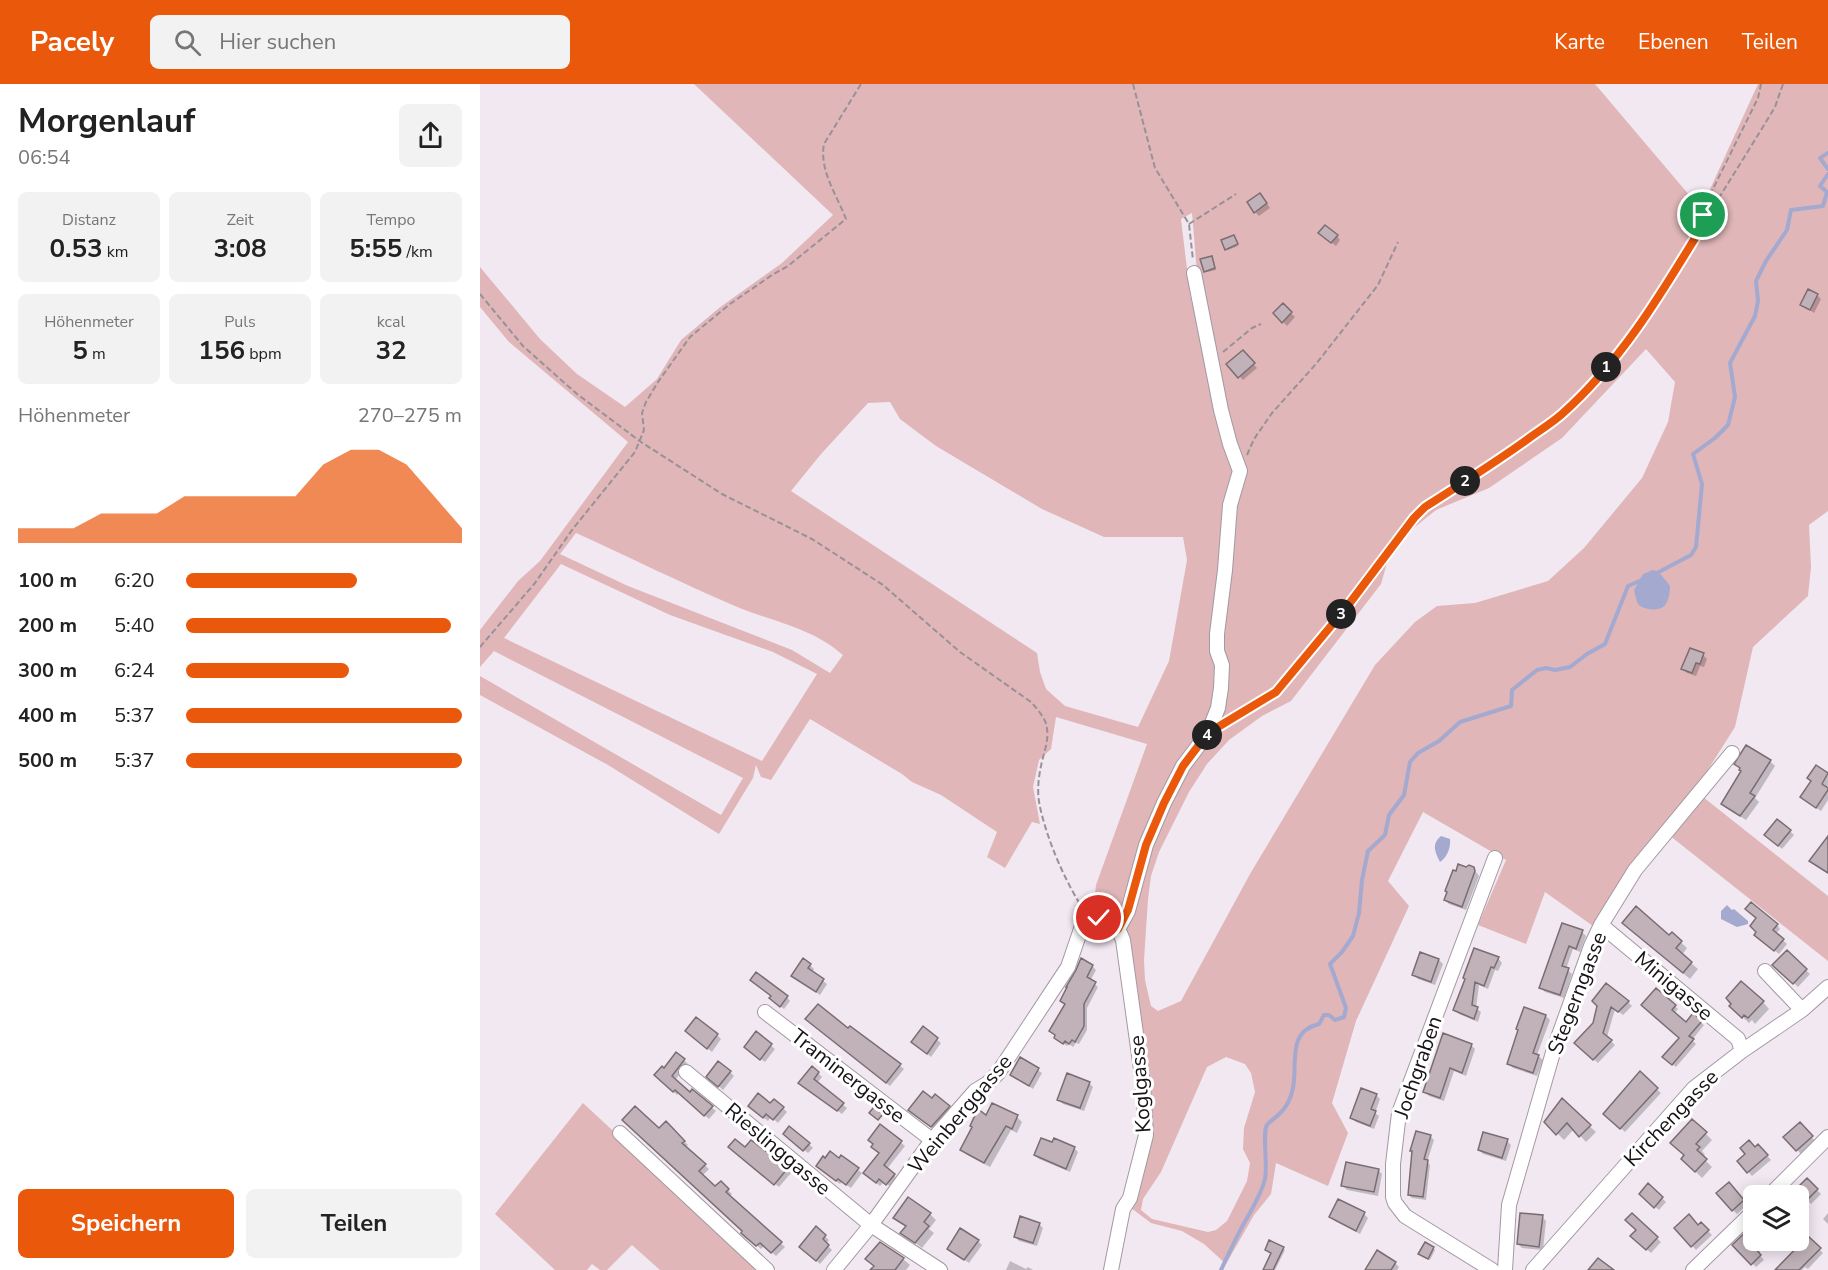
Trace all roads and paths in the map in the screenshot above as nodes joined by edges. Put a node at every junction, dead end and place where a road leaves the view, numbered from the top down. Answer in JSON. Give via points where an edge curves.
{"nodes":[{"id":1,"x":861,"y":84,"type":"edge"},
{"id":2,"x":1132,"y":84,"type":"edge"},
{"id":3,"x":1761,"y":84,"type":"edge"},
{"id":4,"x":1784,"y":84,"type":"edge"},
{"id":5,"x":1236,"y":194,"type":"dead end"},
{"id":6,"x":1706,"y":220,"type":"junction"},
{"id":7,"x":1189,"y":224,"type":"junction"},
{"id":8,"x":1398,"y":242,"type":"dead end"},
{"id":9,"x":1194,"y":273,"type":"joint"},
{"id":10,"x":480,"y":294,"type":"edge"},
{"id":11,"x":1261,"y":324,"type":"dead end"},
{"id":12,"x":1212,"y":362,"type":"junction"},
{"id":13,"x":640,"y":442,"type":"junction"},
{"id":14,"x":1240,"y":471,"type":"junction"},
{"id":15,"x":480,"y":647,"type":"edge"},
{"id":16,"x":1208,"y":733,"type":"junction"},
{"id":17,"x":1732,"y":753,"type":"dead end"},
{"id":18,"x":1495,"y":858,"type":"dead end"},
{"id":19,"x":1088,"y":917,"type":"junction"},
{"id":20,"x":1601,"y":926,"type":"junction"},
{"id":21,"x":1118,"y":929,"type":"junction"},
{"id":22,"x":1765,"y":971,"type":"dead end"},
{"id":23,"x":1828,"y":987,"type":"edge"},
{"id":24,"x":1802,"y":1010,"type":"junction"},
{"id":25,"x":765,"y":1012,"type":"dead end"},
{"id":26,"x":1742,"y":1051,"type":"junction"},
{"id":27,"x":686,"y":1072,"type":"dead end"},
{"id":28,"x":620,"y":1132,"type":"dead end"},
{"id":29,"x":1828,"y":1137,"type":"edge"},
{"id":30,"x":932,"y":1140,"type":"junction"},
{"id":31,"x":1780,"y":1185,"type":"edge"},
{"id":32,"x":1743,"y":1222,"type":"edge"},
{"id":33,"x":871,"y":1225,"type":"junction"},
{"id":34,"x":767,"y":1270,"type":"edge"},
{"id":35,"x":834,"y":1270,"type":"edge"},
{"id":36,"x":940,"y":1270,"type":"edge"},
{"id":37,"x":1111,"y":1270,"type":"edge"},
{"id":38,"x":1492,"y":1270,"type":"edge"},
{"id":39,"x":1505,"y":1270,"type":"edge"},
{"id":40,"x":1533,"y":1270,"type":"edge"},
{"id":41,"x":1693,"y":1270,"type":"edge"}],
"edges":[{"from":1,"to":13,"type":"path","via":[[822,152],[846,219],[690,337],[646,402]]},
{"from":2,"to":7,"type":"path","via":[[1155,168]]},
{"from":3,"to":6,"type":"path","via":[[1758,98],[1706,203]]},
{"from":4,"to":6,"type":"path","via":[[1775,107]]},
{"from":5,"to":7,"type":"path"},
{"from":6,"to":16,"type":"path","via":[[1635,333],[1591,386],[1510,452],[1425,507],[1276,692]]},
{"from":7,"to":9,"type":"path"},
{"from":8,"to":14,"type":"path","via":[[1378,285],[1272,413],[1254,439]]},
{"from":9,"to":12,"type":"street"},
{"from":10,"to":13,"type":"path","via":[[523,346]]},
{"from":11,"to":12,"type":"path"},
{"from":12,"to":14,"type":"street","via":[[1221,410]]},
{"from":13,"to":15,"type":"path","via":[[535,583]]},
{"from":13,"to":19,"type":"path","via":[[722,494],[812,539],[883,585],[960,652],[1031,702],[1048,731],[1038,787],[1040,807],[1062,870]]},
{"from":14,"to":16,"type":"street","via":[[1230,506],[1217,634],[1221,688]]},
{"from":16,"to":21,"type":"street","via":[[1183,766],[1164,803]]},
{"from":17,"to":20,"type":"street","name":"Stegerngasse","via":[[1635,870]]},
{"from":18,"to":38,"type":"street","name":"Jochgraben","via":[[1399,1113],[1393,1164],[1395,1203],[1405,1216]]},
{"from":19,"to":21,"type":"street","via":[[1106,920]]},
{"from":19,"to":30,"type":"street","name":"Weinberggasse","via":[[1068,967],[998,1073],[975,1091]]},
{"from":20,"to":26,"type":"street","name":"Minigasse","via":[[1738,1039]]},
{"from":20,"to":39,"type":"street","name":"Stegerngasse","via":[[1554,1049],[1509,1205]]},
{"from":21,"to":37,"type":"street","name":"Koglgasse","via":[[1131,992],[1146,1135],[1130,1198],[1123,1209]]},
{"from":22,"to":24,"type":"street"},
{"from":23,"to":24,"type":"street","name":"Kirchengasse"},
{"from":24,"to":26,"type":"street","name":"Kirchengasse"},
{"from":25,"to":30,"type":"street","name":"Traminergasse"},
{"from":26,"to":40,"type":"street","name":"Kirchengasse","via":[[1694,1088]]},
{"from":27,"to":33,"type":"street","name":"Rieslinggasse"},
{"from":28,"to":34,"type":"street"},
{"from":29,"to":31,"type":"street"},
{"from":30,"to":33,"type":"street","name":"Weinberggasse"},
{"from":32,"to":41,"type":"street"},
{"from":33,"to":35,"type":"street","name":"Weinberggasse"},
{"from":33,"to":36,"type":"street","name":"Rieslinggasse"}]}
